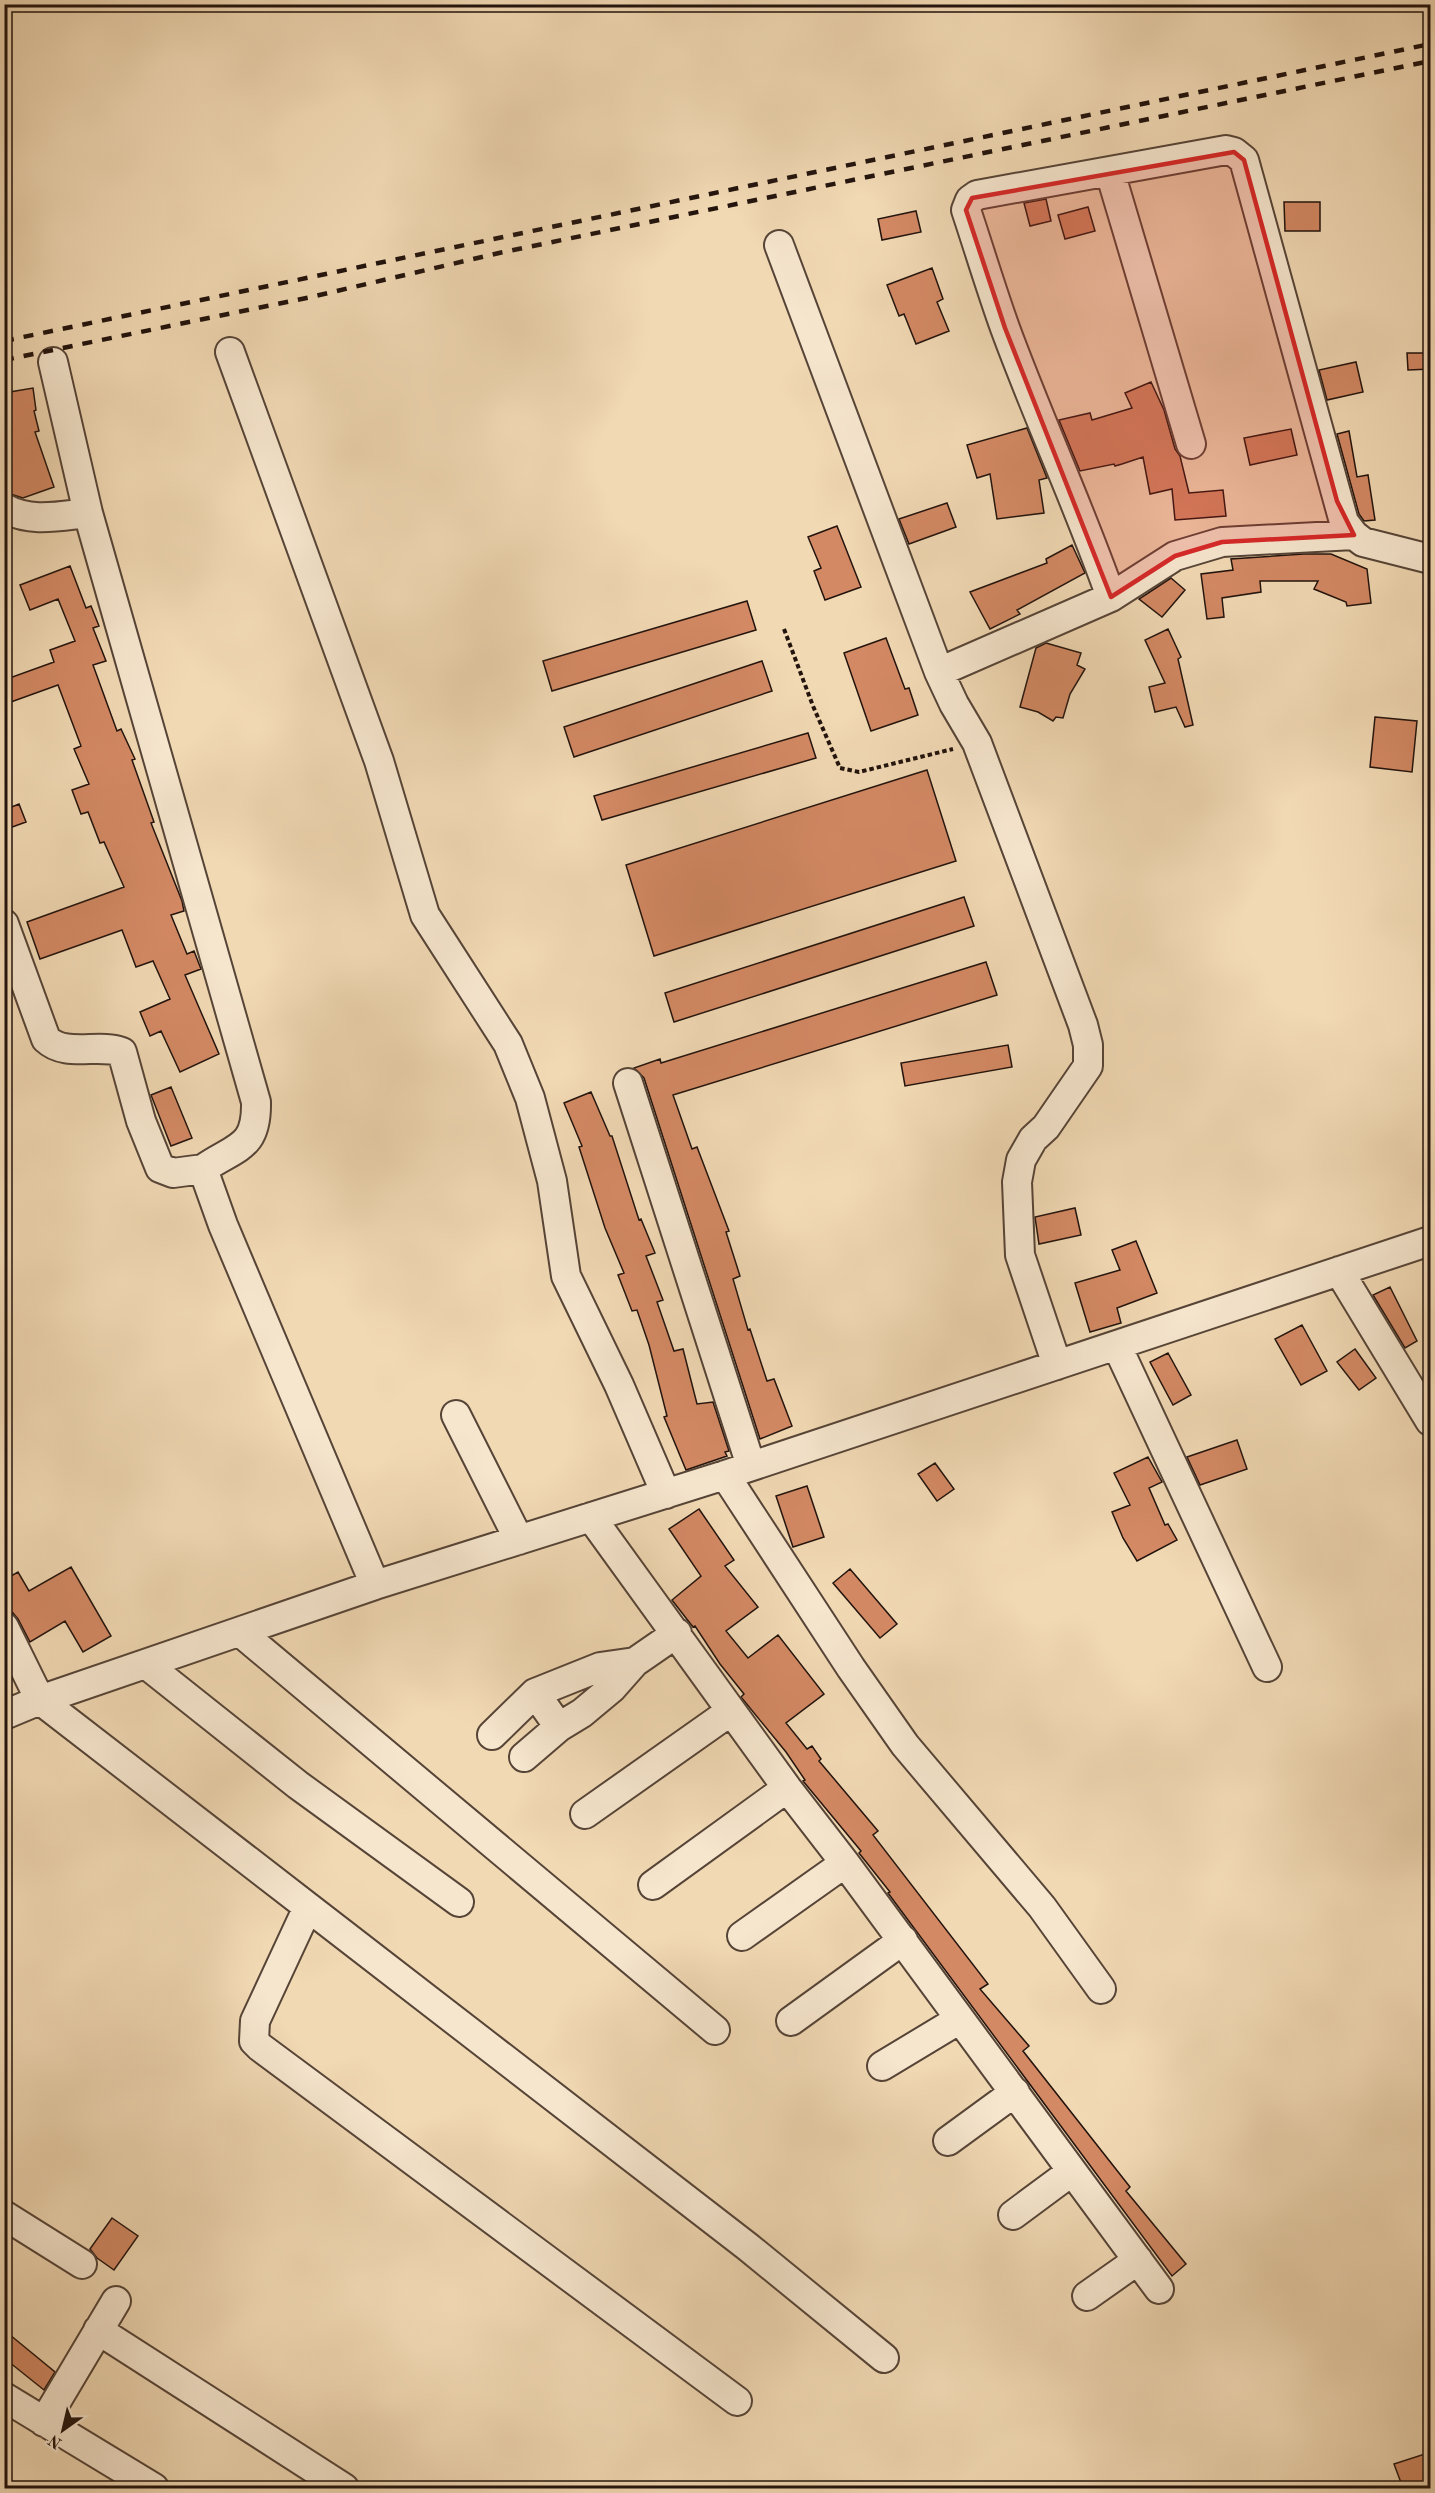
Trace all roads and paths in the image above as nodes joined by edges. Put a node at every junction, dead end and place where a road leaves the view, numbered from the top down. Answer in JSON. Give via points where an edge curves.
{"nodes":[{"id":1,"x":1110,"y":172,"type":"junction"},
{"id":2,"x":779,"y":245,"type":"dead end"},
{"id":3,"x":230,"y":352,"type":"dead end"},
{"id":4,"x":53,"y":362,"type":"dead end"},
{"id":5,"x":1191,"y":444,"type":"dead end"},
{"id":6,"x":4,"y":508,"type":"edge"},
{"id":7,"x":88,"y":513,"type":"junction"},
{"id":8,"x":1354,"y":535,"type":"junction"},
{"id":9,"x":1431,"y":559,"type":"edge"},
{"id":10,"x":1112,"y":597,"type":"junction"},
{"id":11,"x":784,"y":629,"type":"dead end"},
{"id":12,"x":939,"y":672,"type":"junction"},
{"id":13,"x":977,"y":743,"type":"junction"},
{"id":14,"x":4,"y":924,"type":"edge"},
{"id":15,"x":628,"y":1083,"type":"dead end"},
{"id":16,"x":203,"y":1169,"type":"junction"},
{"id":17,"x":1431,"y":1241,"type":"edge"},
{"id":18,"x":1339,"y":1271,"type":"junction"},
{"id":19,"x":1117,"y":1346,"type":"junction"},
{"id":20,"x":1058,"y":1365,"type":"junction"},
{"id":21,"x":456,"y":1415,"type":"dead end"},
{"id":22,"x":1431,"y":1421,"type":"edge"},
{"id":23,"x":738,"y":1470,"type":"junction"},
{"id":24,"x":666,"y":1494,"type":"junction"},
{"id":25,"x":591,"y":1517,"type":"junction"},
{"id":26,"x":519,"y":1540,"type":"junction"},
{"id":27,"x":375,"y":1585,"type":"junction"},
{"id":28,"x":4,"y":1627,"type":"edge"},
{"id":29,"x":240,"y":1632,"type":"junction"},
{"id":30,"x":677,"y":1633,"type":"junction"},
{"id":31,"x":635,"y":1662,"type":"junction"},
{"id":32,"x":147,"y":1665,"type":"junction"},
{"id":33,"x":1267,"y":1668,"type":"dead end"},
{"id":34,"x":535,"y":1693,"type":"junction"},
{"id":35,"x":40,"y":1700,"type":"junction"},
{"id":36,"x":731,"y":1711,"type":"junction"},
{"id":37,"x":4,"y":1715,"type":"edge"},
{"id":38,"x":559,"y":1726,"type":"junction"},
{"id":39,"x":492,"y":1736,"type":"dead end"},
{"id":40,"x":524,"y":1757,"type":"dead end"},
{"id":41,"x":787,"y":1788,"type":"junction"},
{"id":42,"x":585,"y":1814,"type":"dead end"},
{"id":43,"x":845,"y":1863,"type":"junction"},
{"id":44,"x":653,"y":1885,"type":"dead end"},
{"id":45,"x":459,"y":1902,"type":"dead end"},
{"id":46,"x":308,"y":1907,"type":"junction"},
{"id":47,"x":742,"y":1936,"type":"dead end"},
{"id":48,"x":903,"y":1940,"type":"junction"},
{"id":49,"x":1101,"y":1989,"type":"dead end"},
{"id":50,"x":960,"y":2019,"type":"junction"},
{"id":51,"x":791,"y":2021,"type":"dead end"},
{"id":52,"x":715,"y":2030,"type":"dead end"},
{"id":53,"x":882,"y":2066,"type":"dead end"},
{"id":54,"x":1015,"y":2092,"type":"junction"},
{"id":55,"x":948,"y":2141,"type":"dead end"},
{"id":56,"x":1071,"y":2172,"type":"junction"},
{"id":57,"x":4,"y":2215,"type":"edge"},
{"id":58,"x":1013,"y":2215,"type":"dead end"},
{"id":59,"x":1138,"y":2260,"type":"junction"},
{"id":60,"x":82,"y":2264,"type":"dead end"},
{"id":61,"x":1159,"y":2289,"type":"dead end"},
{"id":62,"x":1087,"y":2296,"type":"dead end"},
{"id":63,"x":116,"y":2301,"type":"dead end"},
{"id":64,"x":99,"y":2330,"type":"junction"},
{"id":65,"x":885,"y":2358,"type":"dead end"},
{"id":66,"x":4,"y":2397,"type":"edge"},
{"id":67,"x":737,"y":2401,"type":"dead end"},
{"id":68,"x":44,"y":2422,"type":"junction"},
{"id":69,"x":154,"y":2488,"type":"edge"},
{"id":70,"x":344,"y":2488,"type":"edge"}],
"edges":[{"from":1,"to":5,"type":"street"},
{"from":1,"to":8,"type":"street","via":[[1226,150],[1244,160],[1337,501],[1344,522]]},
{"from":1,"to":10,"type":"street","via":[[977,195],[966,210],[1005,328]]},
{"from":2,"to":12,"type":"street"},
{"from":3,"to":24,"type":"street","via":[[379,761],[425,915],[508,1044],[530,1098],[552,1181],[566,1276]]},
{"from":4,"to":7,"type":"street"},
{"from":6,"to":7,"type":"street","via":[[33,519]]},
{"from":7,"to":16,"type":"street","via":[[256,1102],[254,1131],[246,1141]]},
{"from":8,"to":9,"type":"street","via":[[1362,542]]},
{"from":8,"to":10,"type":"street","via":[[1222,543],[1175,556]]},
{"from":10,"to":12,"type":"street"},
{"from":11,"to":13,"type":"path","via":[[840,768],[859,772]]},
{"from":12,"to":13,"type":"street"},
{"from":13,"to":20,"type":"street","via":[[1088,1045],[1088,1066],[1046,1127],[1033,1139],[1021,1160],[1017,1182],[1020,1255]]},
{"from":14,"to":16,"type":"street","via":[[46,1039],[64,1049],[122,1052],[141,1121],[160,1168],[173,1173]]},
{"from":15,"to":23,"type":"street"},
{"from":16,"to":27,"type":"street"},
{"from":17,"to":18,"type":"street"},
{"from":18,"to":19,"type":"street"},
{"from":18,"to":22,"type":"street"},
{"from":19,"to":20,"type":"street"},
{"from":19,"to":33,"type":"street"},
{"from":20,"to":23,"type":"street"},
{"from":21,"to":26,"type":"street"},
{"from":23,"to":24,"type":"street"},
{"from":23,"to":49,"type":"street","via":[[851,1668],[905,1745],[1042,1907]]},
{"from":24,"to":25,"type":"street"},
{"from":25,"to":26,"type":"street"},
{"from":25,"to":30,"type":"street"},
{"from":26,"to":27,"type":"street"},
{"from":27,"to":29,"type":"street"},
{"from":28,"to":35,"type":"street"},
{"from":29,"to":32,"type":"street"},
{"from":29,"to":52,"type":"street"},
{"from":30,"to":31,"type":"street"},
{"from":30,"to":36,"type":"street"},
{"from":31,"to":34,"type":"street","via":[[600,1667]]},
{"from":31,"to":38,"type":"street","via":[[590,1707]]},
{"from":32,"to":35,"type":"street"},
{"from":32,"to":45,"type":"street","via":[[298,1785]]},
{"from":34,"to":38,"type":"street"},
{"from":34,"to":39,"type":"street"},
{"from":35,"to":37,"type":"street"},
{"from":35,"to":46,"type":"street"},
{"from":36,"to":41,"type":"street"},
{"from":36,"to":42,"type":"street"},
{"from":38,"to":40,"type":"street"},
{"from":41,"to":43,"type":"street"},
{"from":41,"to":44,"type":"street"},
{"from":43,"to":47,"type":"street"},
{"from":43,"to":48,"type":"street"},
{"from":46,"to":65,"type":"street","via":[[748,2247]]},
{"from":46,"to":67,"type":"street","via":[[255,2021],[254,2041]]},
{"from":48,"to":50,"type":"street"},
{"from":48,"to":51,"type":"street"},
{"from":50,"to":53,"type":"street"},
{"from":50,"to":54,"type":"street"},
{"from":54,"to":55,"type":"street"},
{"from":54,"to":56,"type":"street"},
{"from":56,"to":58,"type":"street"},
{"from":56,"to":59,"type":"street"},
{"from":57,"to":60,"type":"street"},
{"from":59,"to":61,"type":"street"},
{"from":59,"to":62,"type":"street"},
{"from":63,"to":64,"type":"street"},
{"from":64,"to":68,"type":"street"},
{"from":64,"to":70,"type":"street"},
{"from":66,"to":68,"type":"street"},
{"from":68,"to":69,"type":"street"}]}
